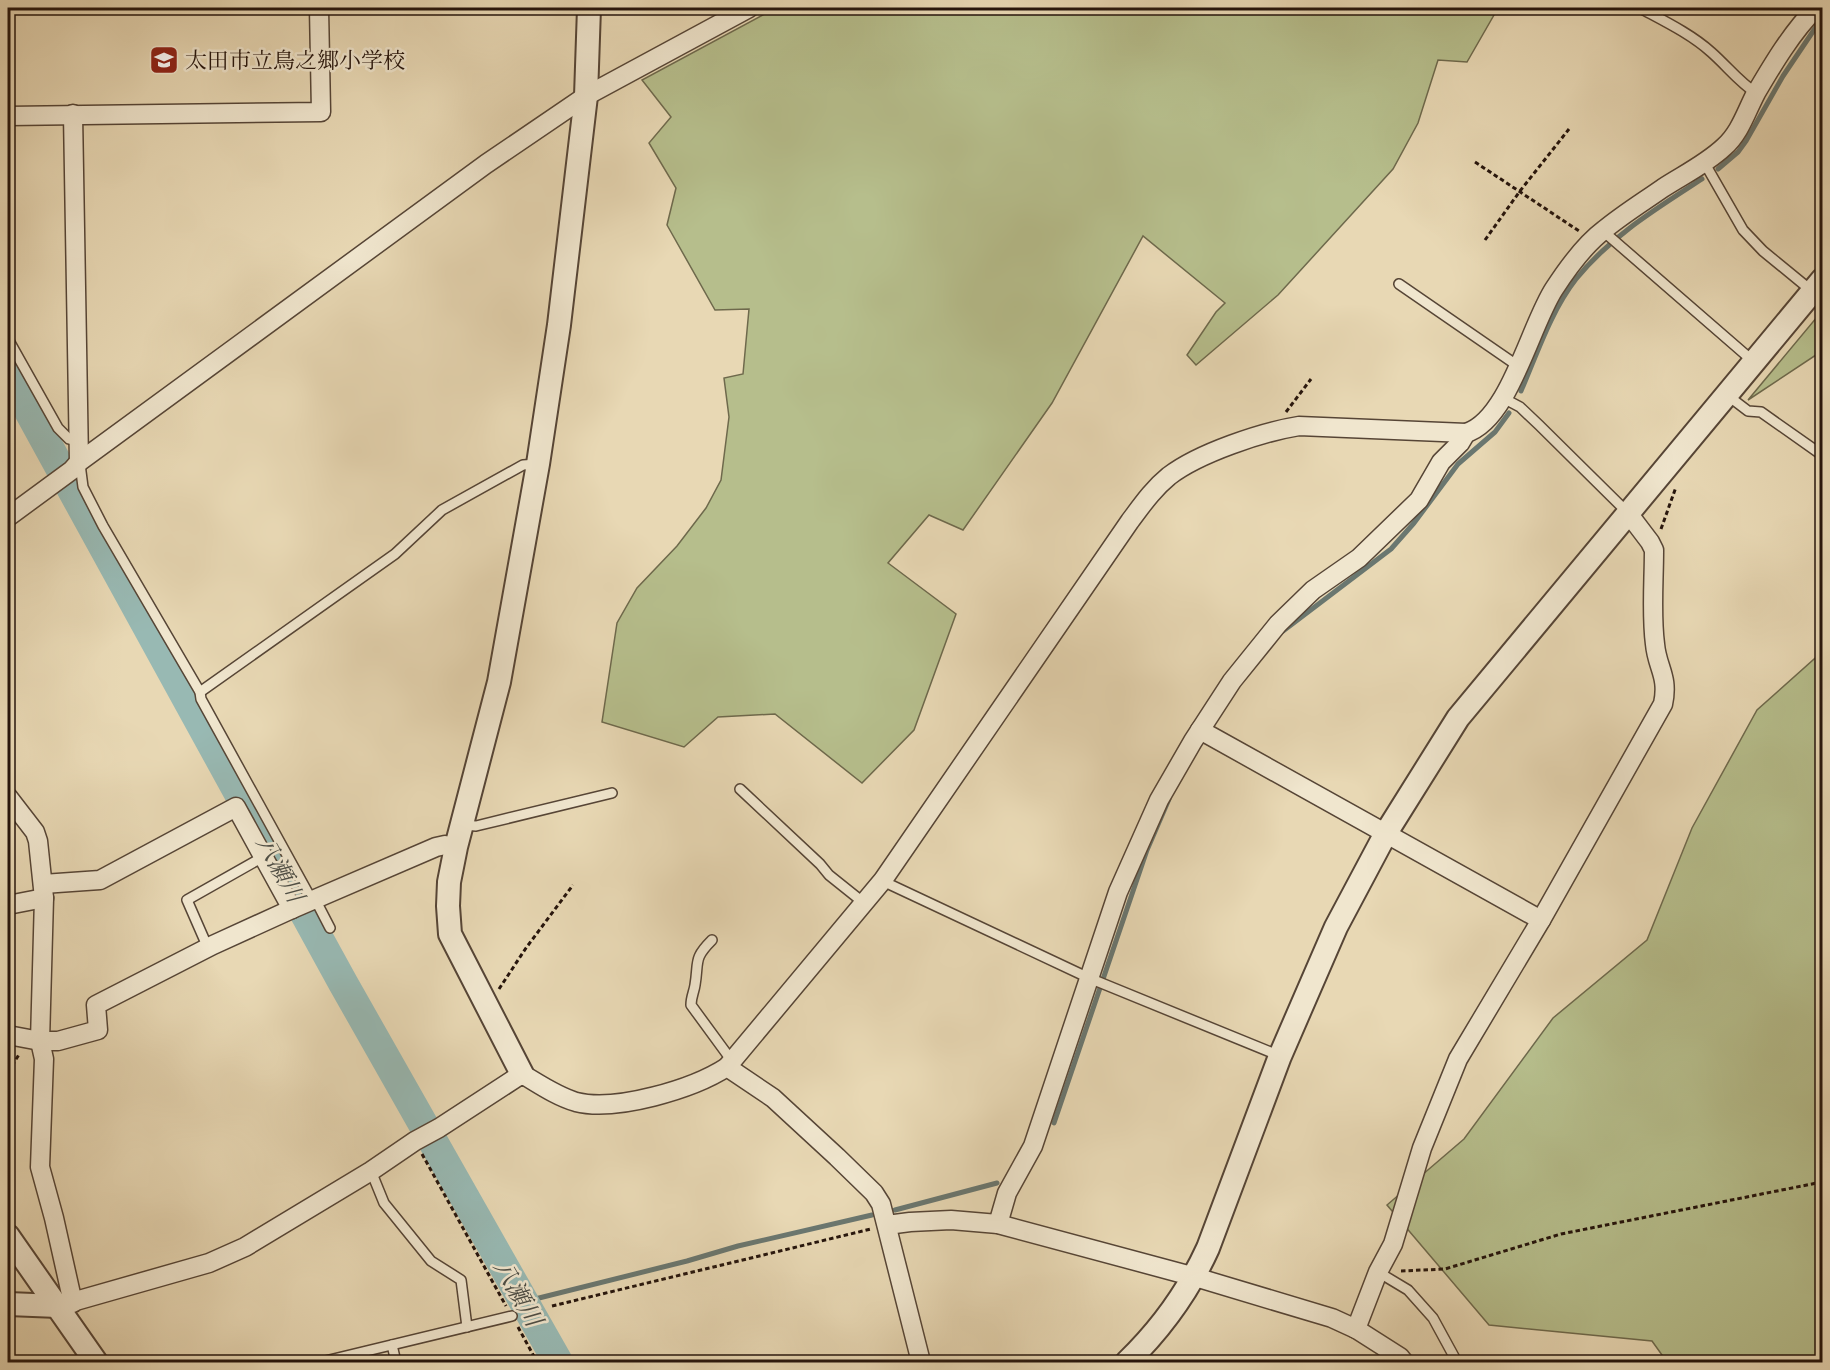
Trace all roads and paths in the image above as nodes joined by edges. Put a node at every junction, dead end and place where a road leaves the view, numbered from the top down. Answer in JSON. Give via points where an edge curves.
{"nodes":[{"id":1,"x":319,"y":8,"type":"edge"},
{"id":2,"x":589,"y":8,"type":"edge"},
{"id":3,"x":749,"y":8,"type":"edge"},
{"id":4,"x":1640,"y":8,"type":"edge"},
{"id":5,"x":1816,"y":8,"type":"edge"},
{"id":6,"x":1756,"y":93,"type":"junction"},
{"id":7,"x":586,"y":96,"type":"junction"},
{"id":8,"x":73,"y":114,"type":"junction"},
{"id":9,"x":8,"y":116,"type":"edge"},
{"id":10,"x":1569,"y":129,"type":"dead end"},
{"id":11,"x":1475,"y":162,"type":"dead end"},
{"id":12,"x":1704,"y":162,"type":"junction"},
{"id":13,"x":1520,"y":191,"type":"junction"},
{"id":14,"x":1598,"y":235,"type":"junction"},
{"id":15,"x":1485,"y":240,"type":"dead end"},
{"id":16,"x":1399,"y":284,"type":"dead end"},
{"id":17,"x":1818,"y":286,"type":"edge"},
{"id":18,"x":8,"y":339,"type":"edge"},
{"id":19,"x":1754,"y":362,"type":"junction"},
{"id":20,"x":1518,"y":366,"type":"junction"},
{"id":21,"x":1311,"y":379,"type":"dead end"},
{"id":22,"x":1727,"y":395,"type":"junction"},
{"id":23,"x":1503,"y":398,"type":"junction"},
{"id":24,"x":1273,"y":430,"type":"junction"},
{"id":25,"x":1466,"y":434,"type":"junction"},
{"id":26,"x":80,"y":442,"type":"junction"},
{"id":27,"x":1822,"y":455,"type":"edge"},
{"id":28,"x":538,"y":464,"type":"junction"},
{"id":29,"x":76,"y":466,"type":"junction"},
{"id":30,"x":1677,"y":484,"type":"dead end"},
{"id":31,"x":1628,"y":513,"type":"junction"},
{"id":32,"x":8,"y":517,"type":"edge"},
{"id":33,"x":1654,"y":550,"type":"junction"},
{"id":34,"x":200,"y":692,"type":"junction"},
{"id":35,"x":1200,"y":730,"type":"junction"},
{"id":36,"x":740,"y":789,"type":"dead end"},
{"id":37,"x":612,"y":794,"type":"dead end"},
{"id":38,"x":8,"y":799,"type":"edge"},
{"id":39,"x":461,"y":824,"type":"junction"},
{"id":40,"x":1386,"y":833,"type":"junction"},
{"id":41,"x":456,"y":847,"type":"junction"},
{"id":42,"x":263,"y":857,"type":"junction"},
{"id":43,"x":883,"y":880,"type":"junction"},
{"id":44,"x":573,"y":885,"type":"dead end"},
{"id":45,"x":43,"y":891,"type":"junction"},
{"id":46,"x":864,"y":903,"type":"junction"},
{"id":47,"x":303,"y":904,"type":"junction"},
{"id":48,"x":8,"y":905,"type":"edge"},
{"id":49,"x":1541,"y":920,"type":"junction"},
{"id":50,"x":330,"y":928,"type":"dead end"},
{"id":51,"x":712,"y":940,"type":"dead end"},
{"id":52,"x":208,"y":948,"type":"junction"},
{"id":53,"x":1089,"y":978,"type":"junction"},
{"id":54,"x":485,"y":1003,"type":"junction"},
{"id":55,"x":8,"y":1035,"type":"edge"},
{"id":56,"x":40,"y":1041,"type":"junction"},
{"id":57,"x":1280,"y":1056,"type":"junction"},
{"id":58,"x":730,"y":1064,"type":"junction"},
{"id":59,"x":522,"y":1074,"type":"junction"},
{"id":60,"x":417,"y":1140,"type":"junction"},
{"id":61,"x":371,"y":1171,"type":"junction"},
{"id":62,"x":1822,"y":1182,"type":"edge"},
{"id":63,"x":998,"y":1224,"type":"junction"},
{"id":64,"x":887,"y":1225,"type":"junction"},
{"id":65,"x":8,"y":1236,"type":"edge"},
{"id":66,"x":1378,"y":1272,"type":"junction"},
{"id":67,"x":1195,"y":1277,"type":"junction"},
{"id":68,"x":8,"y":1304,"type":"edge"},
{"id":69,"x":65,"y":1305,"type":"junction"},
{"id":70,"x":552,"y":1306,"type":"dead end"},
{"id":71,"x":512,"y":1316,"type":"junction"},
{"id":72,"x":467,"y":1327,"type":"junction"},
{"id":73,"x":1356,"y":1329,"type":"junction"},
{"id":74,"x":392,"y":1345,"type":"junction"},
{"id":75,"x":96,"y":1362,"type":"edge"},
{"id":76,"x":321,"y":1362,"type":"edge"},
{"id":77,"x":396,"y":1362,"type":"edge"},
{"id":78,"x":537,"y":1362,"type":"edge"},
{"id":79,"x":921,"y":1362,"type":"edge"},
{"id":80,"x":1127,"y":1362,"type":"edge"},
{"id":81,"x":1404,"y":1362,"type":"edge"},
{"id":82,"x":1457,"y":1362,"type":"edge"}],
"edges":[{"from":1,"to":8,"type":"street","via":[[321,112]]},
{"from":2,"to":7,"type":"street"},
{"from":3,"to":7,"type":"street"},
{"from":4,"to":6,"type":"lane","via":[[1702,45]]},
{"from":5,"to":6,"type":"street"},
{"from":6,"to":12,"type":"street","via":[[1733,137]]},
{"from":7,"to":28,"type":"street"},
{"from":7,"to":29,"type":"street","via":[[486,164]]},
{"from":8,"to":9,"type":"street"},
{"from":8,"to":26,"type":"street"},
{"from":10,"to":13,"type":"path"},
{"from":11,"to":13,"type":"path"},
{"from":12,"to":14,"type":"street"},
{"from":12,"to":17,"type":"lane","via":[[1743,230],[1762,251]]},
{"from":13,"to":14,"type":"path"},
{"from":13,"to":15,"type":"path"},
{"from":14,"to":19,"type":"lane"},
{"from":14,"to":20,"type":"street","via":[[1552,292]]},
{"from":16,"to":20,"type":"lane"},
{"from":17,"to":19,"type":"street"},
{"from":18,"to":26,"type":"lane","via":[[58,428],[69,439]]},
{"from":19,"to":22,"type":"street"},
{"from":20,"to":23,"type":"street"},
{"from":21,"to":24,"type":"path"},
{"from":22,"to":27,"type":"lane","via":[[1748,411],[1761,412]]},
{"from":22,"to":31,"type":"street"},
{"from":23,"to":25,"type":"street","via":[[1482,425]]},
{"from":23,"to":31,"type":"lane","via":[[1520,407]]},
{"from":24,"to":25,"type":"street","via":[[1299,426]]},
{"from":24,"to":43,"type":"street","via":[[1188,463],[1152,492]]},
{"from":25,"to":35,"type":"street","via":[[1441,462],[1419,500],[1359,558],[1313,590],[1278,624],[1232,681]]},
{"from":26,"to":29,"type":"street"},
{"from":28,"to":34,"type":"lane","via":[[523,465],[442,510],[395,554]]},
{"from":28,"to":39,"type":"street","via":[[499,682]]},
{"from":29,"to":32,"type":"street"},
{"from":29,"to":34,"type":"lane","via":[[103,526]]},
{"from":30,"to":33,"type":"path"},
{"from":31,"to":33,"type":"street"},
{"from":31,"to":40,"type":"street","via":[[1458,718]]},
{"from":33,"to":49,"type":"street","via":[[1655,646],[1666,690],[1664,704]]},
{"from":34,"to":47,"type":"lane","via":[[309,895]]},
{"from":35,"to":40,"type":"street"},
{"from":35,"to":53,"type":"street","via":[[1159,800],[1118,892]]},
{"from":36,"to":46,"type":"lane","via":[[829,875]]},
{"from":37,"to":39,"type":"lane","via":[[476,826]]},
{"from":38,"to":45,"type":"street","via":[[35,832]]},
{"from":39,"to":41,"type":"street"},
{"from":40,"to":49,"type":"street"},
{"from":40,"to":57,"type":"street","via":[[1336,927]]},
{"from":41,"to":47,"type":"street","via":[[441,845]]},
{"from":41,"to":54,"type":"street","via":[[449,882],[448,921],[453,940]]},
{"from":42,"to":45,"type":"street","via":[[236,807],[99,880]]},
{"from":42,"to":47,"type":"street"},
{"from":42,"to":52,"type":"lane","via":[[187,900]]},
{"from":43,"to":46,"type":"street"},
{"from":43,"to":53,"type":"lane"},
{"from":44,"to":54,"type":"path"},
{"from":45,"to":48,"type":"street"},
{"from":45,"to":56,"type":"street"},
{"from":46,"to":58,"type":"street"},
{"from":47,"to":50,"type":"lane"},
{"from":47,"to":52,"type":"street"},
{"from":49,"to":66,"type":"street","via":[[1458,1059],[1422,1148],[1393,1244]]},
{"from":51,"to":58,"type":"lane","via":[[696,961],[691,1005]]},
{"from":52,"to":56,"type":"street","via":[[96,1005],[98,1030],[58,1041]]},
{"from":53,"to":57,"type":"lane"},
{"from":53,"to":63,"type":"street","via":[[1033,1146],[1007,1193]]},
{"from":54,"to":59,"type":"street"},
{"from":55,"to":56,"type":"street"},
{"from":56,"to":69,"type":"street","via":[[44,1059],[40,1167],[54,1218]]},
{"from":57,"to":67,"type":"street"},
{"from":58,"to":59,"type":"street","via":[[705,1079],[616,1103],[567,1099]]},
{"from":58,"to":64,"type":"street","via":[[773,1098],[874,1193]]},
{"from":59,"to":60,"type":"street"},
{"from":60,"to":61,"type":"street"},
{"from":60,"to":71,"type":"path"},
{"from":61,"to":69,"type":"street","via":[[244,1247],[208,1263]]},
{"from":61,"to":72,"type":"lane","via":[[384,1203],[431,1261],[461,1280]]},
{"from":62,"to":66,"type":"path","via":[[1561,1234],[1445,1269]]},
{"from":63,"to":64,"type":"street","via":[[951,1220]]},
{"from":63,"to":67,"type":"street"},
{"from":64,"to":70,"type":"path"},
{"from":64,"to":79,"type":"street"},
{"from":65,"to":69,"type":"street"},
{"from":66,"to":73,"type":"street"},
{"from":66,"to":82,"type":"lane","via":[[1408,1290],[1432,1318]]},
{"from":67,"to":73,"type":"street","via":[[1332,1318]]},
{"from":67,"to":80,"type":"street","via":[[1166,1320]]},
{"from":68,"to":69,"type":"street"},
{"from":69,"to":75,"type":"street"},
{"from":71,"to":72,"type":"lane"},
{"from":71,"to":78,"type":"path"},
{"from":72,"to":74,"type":"lane"},
{"from":73,"to":81,"type":"street"},
{"from":74,"to":76,"type":"lane"},
{"from":74,"to":77,"type":"lane"}]}
